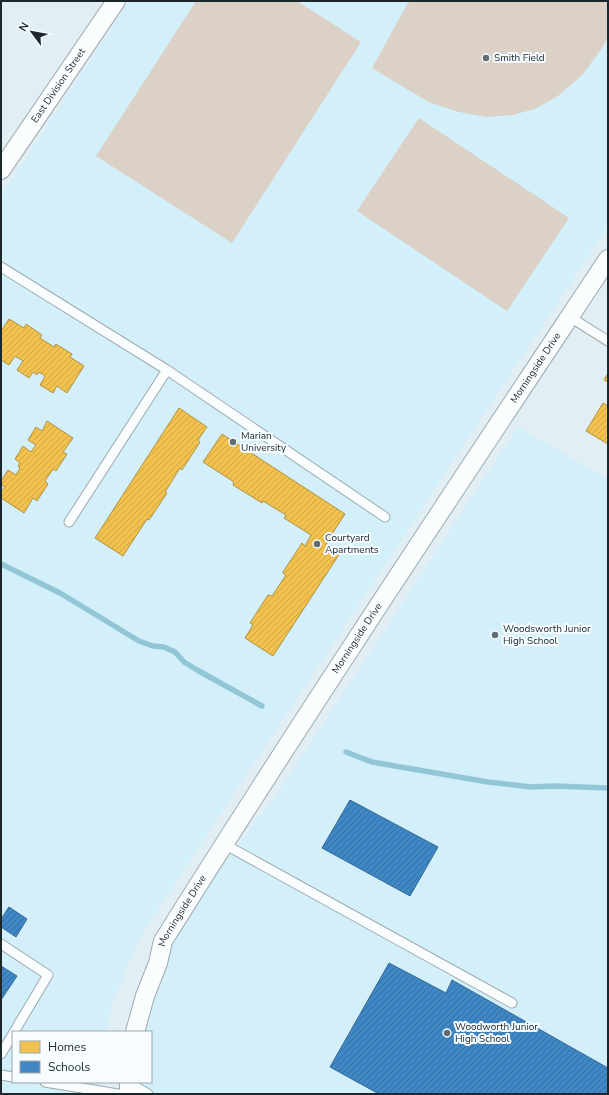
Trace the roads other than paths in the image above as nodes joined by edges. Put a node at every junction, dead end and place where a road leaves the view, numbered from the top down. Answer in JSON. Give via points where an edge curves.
{"nodes":[{"id":1,"x":116,"y":1,"type":"edge"},
{"id":2,"x":6,"y":150,"type":"edge"},
{"id":3,"x":1,"y":170,"type":"edge"},
{"id":4,"x":608,"y":259,"type":"edge"},
{"id":5,"x":1,"y":267,"type":"edge"},
{"id":6,"x":570,"y":317,"type":"junction"},
{"id":7,"x":608,"y":342,"type":"edge"},
{"id":8,"x":167,"y":370,"type":"junction"},
{"id":9,"x":385,"y":517,"type":"dead end"},
{"id":10,"x":69,"y":522,"type":"dead end"},
{"id":11,"x":224,"y":844,"type":"junction"},
{"id":12,"x":1,"y":944,"type":"edge"},
{"id":13,"x":512,"y":1003,"type":"dead end"},
{"id":14,"x":15,"y":1031,"type":"edge"},
{"id":15,"x":135,"y":1031,"type":"edge"},
{"id":16,"x":12,"y":1036,"type":"edge"},
{"id":17,"x":1,"y":1054,"type":"edge"},
{"id":18,"x":1,"y":1075,"type":"edge"},
{"id":19,"x":12,"y":1077,"type":"edge"},
{"id":20,"x":58,"y":1083,"type":"edge"},
{"id":21,"x":126,"y":1088,"type":"edge"},
{"id":22,"x":148,"y":1094,"type":"edge"}],
"edges":[{"from":1,"to":2,"type":"street","name":"East Division Street"},
{"from":2,"to":3,"type":"street","name":"East Division Street"},
{"from":4,"to":6,"type":"street","name":"Morningside Drive"},
{"from":5,"to":8,"type":"lane"},
{"from":6,"to":7,"type":"lane"},
{"from":6,"to":11,"type":"street","name":"Morningside Drive","via":[[421,540]]},
{"from":8,"to":9,"type":"lane"},
{"from":8,"to":10,"type":"lane"},
{"from":11,"to":13,"type":"lane"},
{"from":11,"to":15,"type":"street","name":"Morningside Drive","via":[[163,942]]},
{"from":12,"to":14,"type":"lane","via":[[48,974]]},
{"from":16,"to":17,"type":"lane"},
{"from":18,"to":19,"type":"lane"},
{"from":20,"to":21,"type":"lane"},
{"from":21,"to":22,"type":"lane"}]}
